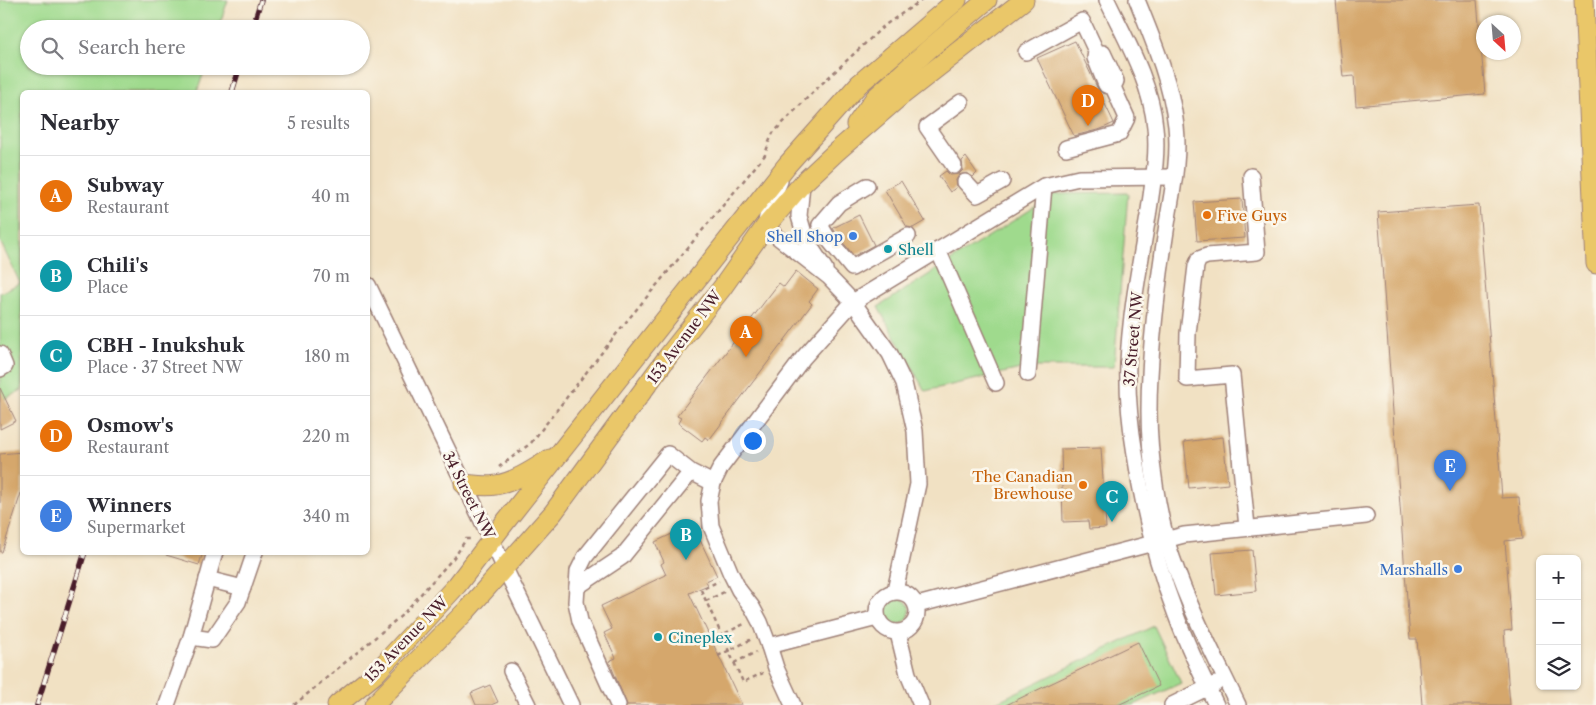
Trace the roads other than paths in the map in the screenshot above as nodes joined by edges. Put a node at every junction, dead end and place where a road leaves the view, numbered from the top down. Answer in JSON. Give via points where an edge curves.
{"nodes":[{"id":1,"x":957,"y":0,"type":"edge"},
{"id":2,"x":987,"y":0,"type":"edge"},
{"id":3,"x":1024,"y":0,"type":"edge"},
{"id":4,"x":1107,"y":0,"type":"edge"},
{"id":5,"x":1137,"y":0,"type":"edge"},
{"id":6,"x":1584,"y":0,"type":"edge"},
{"id":7,"x":1026,"y":52,"type":"dead end"},
{"id":8,"x":961,"y":102,"type":"dead end"},
{"id":9,"x":1066,"y":148,"type":"dead end"},
{"id":10,"x":836,"y":152,"type":"junction"},
{"id":11,"x":788,"y":165,"type":"junction"},
{"id":12,"x":954,"y":166,"type":"dead end"},
{"id":13,"x":1251,"y":176,"type":"dead end"},
{"id":14,"x":1154,"y":177,"type":"junction"},
{"id":15,"x":1174,"y":177,"type":"junction"},
{"id":16,"x":1002,"y":181,"type":"dead end"},
{"id":17,"x":965,"y":182,"type":"dead end"},
{"id":18,"x":802,"y":184,"type":"junction"},
{"id":19,"x":867,"y":186,"type":"dead end"},
{"id":20,"x":1044,"y":186,"type":"junction"},
{"id":21,"x":765,"y":227,"type":"junction"},
{"id":22,"x":908,"y":236,"type":"dead end"},
{"id":23,"x":938,"y":250,"type":"junction"},
{"id":24,"x":1596,"y":264,"type":"edge"},
{"id":25,"x":829,"y":277,"type":"junction"},
{"id":26,"x":370,"y":289,"type":"edge"},
{"id":27,"x":853,"y":302,"type":"junction"},
{"id":28,"x":0,"y":354,"type":"edge"},
{"id":29,"x":0,"y":369,"type":"edge"},
{"id":30,"x":1028,"y":374,"type":"dead end"},
{"id":31,"x":996,"y":383,"type":"dead end"},
{"id":32,"x":560,"y":454,"type":"junction"},
{"id":33,"x":691,"y":472,"type":"junction"},
{"id":34,"x":713,"y":483,"type":"junction"},
{"id":35,"x":464,"y":484,"type":"junction"},
{"id":36,"x":1366,"y":516,"type":"dead end"},
{"id":37,"x":1247,"y":527,"type":"junction"},
{"id":38,"x":483,"y":539,"type":"junction"},
{"id":39,"x":1160,"y":541,"type":"junction"},
{"id":40,"x":213,"y":555,"type":"edge"},
{"id":41,"x":254,"y":555,"type":"edge"},
{"id":42,"x":505,"y":567,"type":"junction"},
{"id":43,"x":207,"y":579,"type":"junction"},
{"id":44,"x":577,"y":587,"type":"junction"},
{"id":45,"x":243,"y":588,"type":"junction"},
{"id":46,"x":895,"y":592,"type":"junction"},
{"id":47,"x":916,"y":605,"type":"junction"},
{"id":48,"x":877,"y":618,"type":"junction"},
{"id":49,"x":898,"y":633,"type":"junction"},
{"id":50,"x":191,"y":637,"type":"junction"},
{"id":51,"x":763,"y":649,"type":"junction"},
{"id":52,"x":511,"y":671,"type":"dead end"},
{"id":53,"x":1226,"y":679,"type":"junction"},
{"id":54,"x":1208,"y":688,"type":"junction"},
{"id":55,"x":167,"y":705,"type":"edge"},
{"id":56,"x":337,"y":705,"type":"edge"},
{"id":57,"x":374,"y":705,"type":"edge"},
{"id":58,"x":528,"y":705,"type":"edge"},
{"id":59,"x":571,"y":705,"type":"edge"},
{"id":60,"x":618,"y":705,"type":"edge"},
{"id":61,"x":793,"y":705,"type":"edge"},
{"id":62,"x":921,"y":705,"type":"edge"},
{"id":63,"x":1172,"y":705,"type":"edge"},
{"id":64,"x":1216,"y":705,"type":"edge"},
{"id":65,"x":1238,"y":705,"type":"edge"}],
"edges":[{"from":1,"to":11,"type":"main road","name":"153 Avenue NW","via":[[858,84]]},
{"from":2,"to":10,"type":"main road","via":[[875,98]]},
{"from":3,"to":10,"type":"main road","name":"153 Avenue NW","via":[[897,99]]},
{"from":4,"to":14,"type":"street","name":"37 Street NW","via":[[1137,63],[1151,104],[1156,126]]},
{"from":5,"to":15,"type":"street","name":"37 Street NW","via":[[1173,102],[1177,154]]},
{"from":6,"to":24,"type":"main road"},
{"from":7,"to":9,"type":"street","via":[[1082,20],[1106,85],[1113,87],[1127,118],[1118,134]]},
{"from":8,"to":12,"type":"street","via":[[927,127]]},
{"from":10,"to":18,"type":"main road","name":"153 Avenue NW"},
{"from":11,"to":21,"type":"street","via":[[774,192]]},
{"from":11,"to":32,"type":"main road","name":"153 Avenue NW"},
{"from":13,"to":37,"type":"street","via":[[1256,252],[1199,259],[1188,333],[1187,379],[1232,375]]},
{"from":14,"to":15,"type":"street"},
{"from":14,"to":20,"type":"street","via":[[1079,178]]},
{"from":14,"to":39,"type":"street","name":"37 Street NW","via":[[1128,363],[1131,431],[1143,501]]},
{"from":15,"to":39,"type":"street","name":"37 Street NW","via":[[1152,341],[1149,413]]},
{"from":16,"to":17,"type":"street","via":[[977,194]]},
{"from":18,"to":21,"type":"main road","name":"153 Avenue NW"},
{"from":18,"to":25,"type":"street","via":[[799,216],[806,240]]},
{"from":19,"to":22,"type":"street","via":[[838,203],[820,225],[829,240],[852,268]]},
{"from":20,"to":23,"type":"street"},
{"from":20,"to":30,"type":"street"},
{"from":21,"to":25,"type":"street"},
{"from":21,"to":42,"type":"main road","name":"153 Avenue NW","via":[[553,514]]},
{"from":23,"to":27,"type":"street"},
{"from":23,"to":31,"type":"street"},
{"from":25,"to":27,"type":"street"},
{"from":26,"to":35,"type":"street","name":"34 Street NW"},
{"from":27,"to":34,"type":"street","via":[[771,399],[727,457]]},
{"from":27,"to":46,"type":"street","via":[[880,338],[904,383],[915,431],[918,484]]},
{"from":28,"to":29,"type":"street","via":[[5,366]]},
{"from":32,"to":35,"type":"main road","via":[[527,474],[502,484]]},
{"from":32,"to":38,"type":"main road","name":"153 Avenue NW"},
{"from":33,"to":34,"type":"street"},
{"from":33,"to":44,"type":"street","via":[[622,558]]},
{"from":33,"to":44,"type":"street","via":[[668,454],[585,558],[578,571]]},
{"from":34,"to":51,"type":"street","via":[[708,501],[714,538],[739,590],[760,622]]},
{"from":35,"to":38,"type":"street","name":"34 Street NW"},
{"from":36,"to":37,"type":"street"},
{"from":37,"to":39,"type":"street"},
{"from":38,"to":42,"type":"street","name":"34 Street NW"},
{"from":38,"to":56,"type":"main road","name":"153 Avenue NW","via":[[457,586],[375,674]]},
{"from":39,"to":47,"type":"street"},
{"from":39,"to":53,"type":"street","name":"37 Street NW","via":[[1172,560]]},
{"from":39,"to":54,"type":"street","name":"37 Street NW","via":[[1176,617]]},
{"from":40,"to":43,"type":"street"},
{"from":41,"to":45,"type":"street"},
{"from":42,"to":57,"type":"main road","name":"153 Avenue NW","via":[[468,610]]},
{"from":42,"to":59,"type":"street","name":"34 Street NW"},
{"from":43,"to":45,"type":"street"},
{"from":43,"to":50,"type":"street"},
{"from":44,"to":60,"type":"street","via":[[580,621]]},
{"from":45,"to":50,"type":"street","via":[[238,602],[212,640]]},
{"from":46,"to":47,"type":"street","via":[[910,596]]},
{"from":46,"to":48,"type":"street","via":[[883,597],[878,604]]},
{"from":47,"to":49,"type":"street","via":[[916,620],[906,631]]},
{"from":48,"to":49,"type":"street","via":[[885,629]]},
{"from":48,"to":51,"type":"street"},
{"from":49,"to":62,"type":"street","via":[[908,674]]},
{"from":50,"to":55,"type":"street"},
{"from":51,"to":61,"type":"street"},
{"from":52,"to":58,"type":"street"},
{"from":53,"to":54,"type":"street"},
{"from":53,"to":65,"type":"street","name":"37 Street NW"},
{"from":54,"to":63,"type":"street"},
{"from":54,"to":64,"type":"street","name":"37 Street NW"}]}
